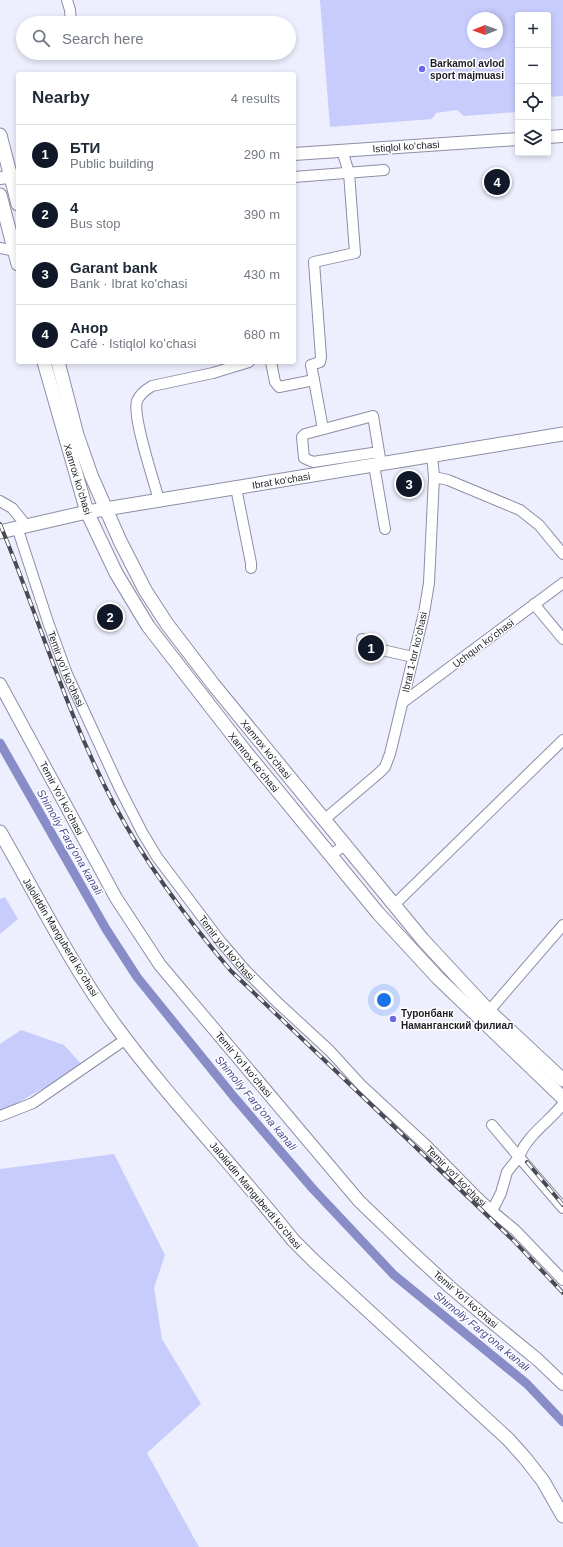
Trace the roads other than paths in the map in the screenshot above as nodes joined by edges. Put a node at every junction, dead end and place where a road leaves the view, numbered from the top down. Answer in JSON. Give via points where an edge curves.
{"nodes":[{"id":1,"x":67,"y":0,"type":"edge"},
{"id":2,"x":70,"y":16,"type":"edge"},
{"id":3,"x":0,"y":135,"type":"edge"},
{"id":4,"x":563,"y":136,"type":"edge"},
{"id":5,"x":551,"y":137,"type":"edge"},
{"id":6,"x":515,"y":139,"type":"edge"},
{"id":7,"x":342,"y":150,"type":"junction"},
{"id":8,"x":296,"y":154,"type":"edge"},
{"id":9,"x":384,"y":170,"type":"dead end"},
{"id":10,"x":349,"y":173,"type":"junction"},
{"id":11,"x":10,"y":177,"type":"edge"},
{"id":12,"x":296,"y":177,"type":"edge"},
{"id":13,"x":0,"y":195,"type":"edge"},
{"id":14,"x":16,"y":197,"type":"edge"},
{"id":15,"x":0,"y":248,"type":"edge"},
{"id":16,"x":16,"y":258,"type":"edge"},
{"id":17,"x":45,"y":364,"type":"edge"},
{"id":18,"x":59,"y":364,"type":"edge"},
{"id":19,"x":242,"y":364,"type":"edge"},
{"id":20,"x":271,"y":364,"type":"edge"},
{"id":21,"x":314,"y":380,"type":"junction"},
{"id":22,"x":323,"y":429,"type":"junction"},
{"id":23,"x":563,"y":434,"type":"edge"},
{"id":24,"x":432,"y":455,"type":"junction"},
{"id":25,"x":378,"y":460,"type":"junction"},
{"id":26,"x":434,"y":476,"type":"junction"},
{"id":27,"x":236,"y":488,"type":"junction"},
{"id":28,"x":159,"y":500,"type":"junction"},
{"id":29,"x":0,"y":501,"type":"edge"},
{"id":30,"x":106,"y":509,"type":"junction"},
{"id":31,"x":87,"y":512,"type":"junction"},
{"id":32,"x":22,"y":526,"type":"junction"},
{"id":33,"x":385,"y":529,"type":"dead end"},
{"id":34,"x":0,"y":532,"type":"edge"},
{"id":35,"x":563,"y":554,"type":"edge"},
{"id":36,"x":251,"y":568,"type":"dead end"},
{"id":37,"x":563,"y":583,"type":"edge"},
{"id":38,"x":534,"y":604,"type":"junction"},
{"id":39,"x":563,"y":638,"type":"edge"},
{"id":40,"x":362,"y":639,"type":"dead end"},
{"id":41,"x":414,"y":657,"type":"junction"},
{"id":42,"x":0,"y":684,"type":"edge"},
{"id":43,"x":402,"y":703,"type":"junction"},
{"id":44,"x":563,"y":740,"type":"edge"},
{"id":45,"x":325,"y":820,"type":"junction"},
{"id":46,"x":0,"y":832,"type":"edge"},
{"id":47,"x":346,"y":844,"type":"junction"},
{"id":48,"x":331,"y":855,"type":"junction"},
{"id":49,"x":395,"y":904,"type":"junction"},
{"id":50,"x":563,"y":925,"type":"edge"},
{"id":51,"x":489,"y":1011,"type":"junction"},
{"id":52,"x":126,"y":1039,"type":"junction"},
{"id":53,"x":563,"y":1080,"type":"edge"},
{"id":54,"x":563,"y":1098,"type":"edge"},
{"id":55,"x":563,"y":1104,"type":"edge"},
{"id":56,"x":0,"y":1116,"type":"edge"},
{"id":57,"x":492,"y":1125,"type":"dead end"},
{"id":58,"x":519,"y":1156,"type":"junction"},
{"id":59,"x":563,"y":1208,"type":"edge"},
{"id":60,"x":492,"y":1211,"type":"junction"},
{"id":61,"x":563,"y":1280,"type":"edge"},
{"id":62,"x":563,"y":1384,"type":"edge"},
{"id":63,"x":563,"y":1516,"type":"edge"}],
"edges":[{"from":1,"to":2,"type":"street"},
{"from":3,"to":11,"type":"main road"},
{"from":4,"to":5,"type":"street"},
{"from":6,"to":7,"type":"street","name":"Istiqlol koʻchasi"},
{"from":7,"to":8,"type":"street","name":"Istiqlol koʻchasi"},
{"from":7,"to":10,"type":"street"},
{"from":9,"to":10,"type":"street"},
{"from":10,"to":12,"type":"street"},
{"from":10,"to":21,"type":"street","via":[[355,253],[314,262],[321,357],[320,362],[311,365]]},
{"from":11,"to":14,"type":"main road"},
{"from":13,"to":16,"type":"main road"},
{"from":15,"to":16,"type":"street"},
{"from":17,"to":31,"type":"main road","name":"Xamrox koʻchasi"},
{"from":18,"to":30,"type":"main road","name":"Xamrox ko'chasi","via":[[77,436]]},
{"from":19,"to":28,"type":"street","via":[[152,386],[144,391],[137,401],[136,417]]},
{"from":20,"to":21,"type":"street","via":[[275,382],[279,387]]},
{"from":21,"to":22,"type":"street"},
{"from":22,"to":25,"type":"street","via":[[373,416]]},
{"from":22,"to":25,"type":"street","via":[[302,437],[303,456],[309,461]]},
{"from":23,"to":24,"type":"main road","name":"Ibrat ko'chasi"},
{"from":24,"to":25,"type":"main road","name":"Ibrat ko'chasi"},
{"from":24,"to":26,"type":"street","name":"Ibrat 1-tor koʻchasi"},
{"from":25,"to":27,"type":"main road","name":"Ibrat ko'chasi"},
{"from":25,"to":33,"type":"street"},
{"from":26,"to":35,"type":"street","via":[[520,510],[539,525]]},
{"from":26,"to":41,"type":"street","name":"Ibrat 1-tor koʻchasi","via":[[429,583]]},
{"from":27,"to":28,"type":"main road","name":"Ibrat ko'chasi"},
{"from":27,"to":36,"type":"street"},
{"from":28,"to":30,"type":"main road","name":"Ibrat ko'chasi"},
{"from":29,"to":32,"type":"street","via":[[12,508]]},
{"from":30,"to":31,"type":"main road","name":"Ibrat ko'chasi"},
{"from":30,"to":45,"type":"main road","name":"Xamrox ko'chasi","via":[[145,590],[167,624]]},
{"from":31,"to":32,"type":"main road","name":"Ibrat ko'chasi"},
{"from":31,"to":48,"type":"main road","name":"Xamrox koʻchasi","via":[[116,573],[148,626],[245,751]]},
{"from":32,"to":34,"type":"main road","name":"Ibrat ko'chasi"},
{"from":32,"to":60,"type":"street","name":"Temir yo'l ko'chasi","via":[[48,622],[67,674],[120,789],[157,857],[246,971]]},
{"from":37,"to":38,"type":"street","name":"Uchqun koʻchasi"},
{"from":38,"to":39,"type":"street"},
{"from":38,"to":43,"type":"street","name":"Uchqun koʻchasi"},
{"from":40,"to":41,"type":"street","via":[[382,650]]},
{"from":41,"to":43,"type":"street","name":"Ibrat 1-tor koʻchasi"},
{"from":42,"to":62,"type":"street","name":"Temir Yoʻl koʻchasi","via":[[116,898],[160,965],[360,1201],[445,1282]]},
{"from":43,"to":45,"type":"street","name":"Ibrat 1-tor koʻchasi","via":[[385,767]]},
{"from":44,"to":49,"type":"street"},
{"from":45,"to":47,"type":"main road","name":"Xamrox ko'chasi"},
{"from":46,"to":52,"type":"main road","name":"Jaloliddin Manguberdi koʻchasi","via":[[89,986]]},
{"from":47,"to":48,"type":"street"},
{"from":47,"to":49,"type":"main road","name":"Xamrox ko'chasi"},
{"from":48,"to":54,"type":"main road","name":"Xamrox koʻchasi","via":[[378,913],[438,978]]},
{"from":49,"to":51,"type":"main road","name":"Xamrox ko'chasi","via":[[423,940]]},
{"from":50,"to":51,"type":"street"},
{"from":51,"to":53,"type":"main road","name":"Xamrox ko'chasi"},
{"from":52,"to":56,"type":"street","via":[[33,1103]]},
{"from":52,"to":63,"type":"main road","name":"Jaloliddin Manguberdi koʻchasi","via":[[293,1240],[508,1439],[543,1481]]},
{"from":55,"to":58,"type":"street","via":[[527,1142]]},
{"from":57,"to":58,"type":"street"},
{"from":58,"to":59,"type":"street"},
{"from":58,"to":60,"type":"street","via":[[508,1172]]},
{"from":60,"to":61,"type":"street","name":"Temir yo'l ko'chasi","via":[[515,1230]]}]}
